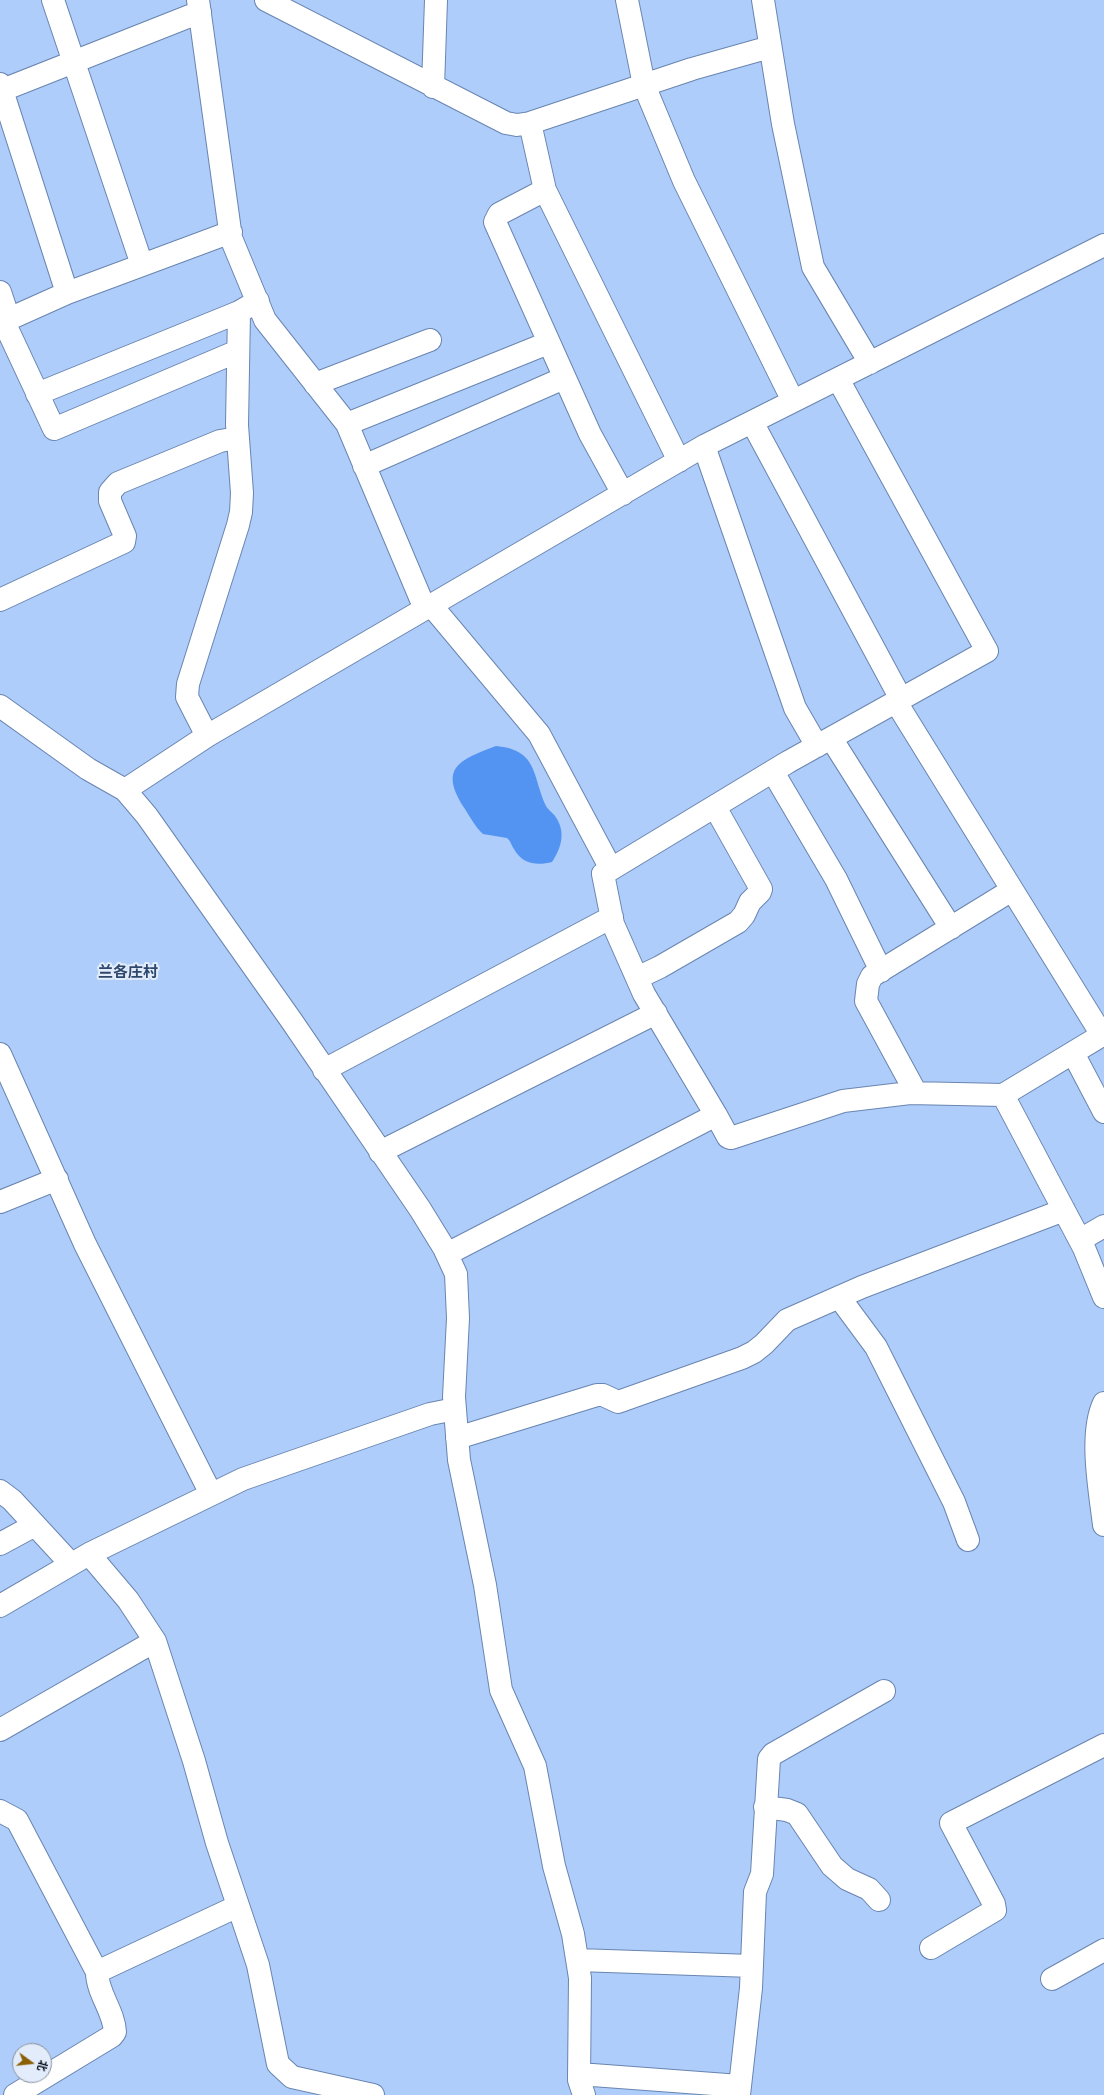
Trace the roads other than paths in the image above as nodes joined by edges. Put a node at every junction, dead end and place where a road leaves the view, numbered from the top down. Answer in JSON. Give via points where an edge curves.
{"nodes":[{"id":1,"x":53,"y":0,"type":"edge"},
{"id":2,"x":266,"y":0,"type":"edge"},
{"id":3,"x":436,"y":0,"type":"edge"},
{"id":4,"x":627,"y":0,"type":"edge"},
{"id":5,"x":763,"y":0,"type":"edge"},
{"id":6,"x":199,"y":6,"type":"edge"},
{"id":7,"x":770,"y":47,"type":"junction"},
{"id":8,"x":74,"y":62,"type":"junction"},
{"id":9,"x":644,"y":85,"type":"junction"},
{"id":10,"x":433,"y":87,"type":"junction"},
{"id":11,"x":1,"y":88,"type":"edge"},
{"id":12,"x":530,"y":123,"type":"junction"},
{"id":13,"x":544,"y":190,"type":"junction"},
{"id":14,"x":231,"y":232,"type":"junction"},
{"id":15,"x":1104,"y":245,"type":"edge"},
{"id":16,"x":142,"y":265,"type":"junction"},
{"id":17,"x":0,"y":292,"type":"edge"},
{"id":18,"x":67,"y":294,"type":"junction"},
{"id":19,"x":258,"y":301,"type":"junction"},
{"id":20,"x":239,"y":312,"type":"junction"},
{"id":21,"x":4,"y":321,"type":"edge"},
{"id":22,"x":430,"y":340,"type":"dead end"},
{"id":23,"x":548,"y":343,"type":"junction"},
{"id":24,"x":238,"y":350,"type":"junction"},
{"id":25,"x":870,"y":363,"type":"junction"},
{"id":26,"x":564,"y":378,"type":"junction"},
{"id":27,"x":838,"y":379,"type":"junction"},
{"id":28,"x":315,"y":384,"type":"junction"},
{"id":29,"x":37,"y":394,"type":"junction"},
{"id":30,"x":794,"y":402,"type":"junction"},
{"id":31,"x":752,"y":422,"type":"junction"},
{"id":32,"x":346,"y":424,"type":"junction"},
{"id":33,"x":238,"y":438,"type":"junction"},
{"id":34,"x":704,"y":446,"type":"junction"},
{"id":35,"x":679,"y":461,"type":"junction"},
{"id":36,"x":364,"y":466,"type":"junction"},
{"id":37,"x":623,"y":494,"type":"junction"},
{"id":38,"x":0,"y":600,"type":"edge"},
{"id":39,"x":428,"y":607,"type":"junction"},
{"id":40,"x":898,"y":700,"type":"junction"},
{"id":41,"x":0,"y":706,"type":"edge"},
{"id":42,"x":207,"y":736,"type":"junction"},
{"id":43,"x":824,"y":742,"type":"junction"},
{"id":44,"x":773,"y":772,"type":"junction"},
{"id":45,"x":125,"y":790,"type":"junction"},
{"id":46,"x":715,"y":807,"type":"junction"},
{"id":47,"x":611,"y":869,"type":"junction"},
{"id":48,"x":1012,"y":890,"type":"junction"},
{"id":49,"x":612,"y":917,"type":"junction"},
{"id":50,"x":951,"y":928,"type":"junction"},
{"id":51,"x":881,"y":971,"type":"junction"},
{"id":52,"x":637,"y":978,"type":"junction"},
{"id":53,"x":656,"y":1013,"type":"junction"},
{"id":54,"x":1103,"y":1034,"type":"edge"},
{"id":55,"x":1073,"y":1053,"type":"junction"},
{"id":56,"x":0,"y":1054,"type":"edge"},
{"id":57,"x":324,"y":1070,"type":"junction"},
{"id":58,"x":916,"y":1093,"type":"junction"},
{"id":59,"x":1003,"y":1095,"type":"junction"},
{"id":60,"x":1104,"y":1112,"type":"edge"},
{"id":61,"x":716,"y":1115,"type":"junction"},
{"id":62,"x":380,"y":1152,"type":"junction"},
{"id":63,"x":57,"y":1179,"type":"junction"},
{"id":64,"x":0,"y":1202,"type":"edge"},
{"id":65,"x":1064,"y":1210,"type":"junction"},
{"id":66,"x":1104,"y":1226,"type":"edge"},
{"id":67,"x":1080,"y":1240,"type":"junction"},
{"id":68,"x":447,"y":1254,"type":"junction"},
{"id":69,"x":839,"y":1297,"type":"junction"},
{"id":70,"x":1104,"y":1297,"type":"edge"},
{"id":71,"x":1104,"y":1403,"type":"edge"},
{"id":72,"x":455,"y":1409,"type":"junction"},
{"id":73,"x":457,"y":1438,"type":"junction"},
{"id":74,"x":0,"y":1491,"type":"edge"},
{"id":75,"x":211,"y":1494,"type":"junction"},
{"id":76,"x":1103,"y":1511,"type":"edge"},
{"id":77,"x":35,"y":1525,"type":"junction"},
{"id":78,"x":968,"y":1540,"type":"dead end"},
{"id":79,"x":0,"y":1544,"type":"edge"},
{"id":80,"x":80,"y":1559,"type":"junction"},
{"id":81,"x":0,"y":1606,"type":"edge"},
{"id":82,"x":155,"y":1641,"type":"junction"},
{"id":83,"x":884,"y":1691,"type":"dead end"},
{"id":84,"x":0,"y":1730,"type":"edge"},
{"id":85,"x":1104,"y":1745,"type":"edge"},
{"id":86,"x":765,"y":1807,"type":"junction"},
{"id":87,"x":0,"y":1812,"type":"edge"},
{"id":88,"x":879,"y":1900,"type":"dead end"},
{"id":89,"x":238,"y":1906,"type":"junction"},
{"id":90,"x":931,"y":1948,"type":"dead end"},
{"id":91,"x":1104,"y":1950,"type":"edge"},
{"id":92,"x":578,"y":1960,"type":"junction"},
{"id":93,"x":752,"y":1966,"type":"junction"},
{"id":94,"x":96,"y":1972,"type":"junction"},
{"id":95,"x":1052,"y":1979,"type":"dead end"},
{"id":96,"x":582,"y":2085,"type":"edge"},
{"id":97,"x":323,"y":2090,"type":"edge"},
{"id":98,"x":739,"y":2090,"type":"edge"},
{"id":99,"x":15,"y":2095,"type":"edge"},
{"id":100,"x":373,"y":2095,"type":"edge"}],
"edges":[{"from":1,"to":8,"type":"street"},
{"from":2,"to":10,"type":"street"},
{"from":3,"to":10,"type":"street"},
{"from":4,"to":9,"type":"street"},
{"from":5,"to":7,"type":"street"},
{"from":6,"to":8,"type":"street"},
{"from":6,"to":14,"type":"street"},
{"from":7,"to":9,"type":"street"},
{"from":7,"to":25,"type":"street","via":[[783,124],[813,267]]},
{"from":8,"to":11,"type":"street"},
{"from":8,"to":16,"type":"street"},
{"from":9,"to":12,"type":"street"},
{"from":9,"to":30,"type":"street","via":[[684,181]]},
{"from":10,"to":12,"type":"street","via":[[506,123]]},
{"from":11,"to":18,"type":"street"},
{"from":12,"to":13,"type":"street"},
{"from":13,"to":23,"type":"street","via":[[499,214],[495,222]]},
{"from":13,"to":35,"type":"street"},
{"from":14,"to":16,"type":"street"},
{"from":14,"to":19,"type":"street"},
{"from":15,"to":25,"type":"street"},
{"from":16,"to":18,"type":"street"},
{"from":17,"to":21,"type":"street"},
{"from":18,"to":21,"type":"street"},
{"from":19,"to":20,"type":"street"},
{"from":19,"to":28,"type":"street","via":[[265,320]]},
{"from":20,"to":24,"type":"street"},
{"from":20,"to":29,"type":"street"},
{"from":21,"to":29,"type":"street"},
{"from":22,"to":28,"type":"street"},
{"from":23,"to":26,"type":"street"},
{"from":23,"to":32,"type":"street"},
{"from":24,"to":29,"type":"street","via":[[54,428]]},
{"from":24,"to":33,"type":"street"},
{"from":25,"to":27,"type":"street"},
{"from":26,"to":36,"type":"street"},
{"from":26,"to":37,"type":"street","via":[[590,434]]},
{"from":27,"to":30,"type":"street"},
{"from":27,"to":40,"type":"street","via":[[987,650]]},
{"from":28,"to":32,"type":"street"},
{"from":30,"to":31,"type":"street"},
{"from":31,"to":34,"type":"street"},
{"from":31,"to":40,"type":"street"},
{"from":32,"to":36,"type":"street"},
{"from":33,"to":38,"type":"street","via":[[220,441],[118,483],[110,492],[110,501],[125,536],[124,542]]},
{"from":33,"to":42,"type":"street","via":[[242,493],[238,525],[188,684],[187,697]]},
{"from":34,"to":35,"type":"street"},
{"from":34,"to":43,"type":"street","via":[[795,708]]},
{"from":35,"to":37,"type":"street"},
{"from":36,"to":39,"type":"street"},
{"from":37,"to":39,"type":"street"},
{"from":39,"to":42,"type":"street"},
{"from":39,"to":47,"type":"street","via":[[539,734]]},
{"from":40,"to":43,"type":"street"},
{"from":40,"to":48,"type":"street"},
{"from":41,"to":45,"type":"street","via":[[88,768]]},
{"from":42,"to":45,"type":"street"},
{"from":43,"to":44,"type":"street"},
{"from":43,"to":50,"type":"street"},
{"from":44,"to":46,"type":"street"},
{"from":44,"to":51,"type":"street","via":[[836,879]]},
{"from":45,"to":57,"type":"street","via":[[147,816]]},
{"from":46,"to":47,"type":"street"},
{"from":46,"to":52,"type":"street","via":[[760,892],[750,902],[738,922]]},
{"from":47,"to":49,"type":"street","via":[[603,874]]},
{"from":48,"to":50,"type":"street"},
{"from":48,"to":54,"type":"street"},
{"from":49,"to":52,"type":"street"},
{"from":49,"to":57,"type":"street"},
{"from":50,"to":51,"type":"street"},
{"from":51,"to":58,"type":"street","via":[[872,976],[868,984],[866,1001]]},
{"from":52,"to":53,"type":"street"},
{"from":53,"to":61,"type":"street"},
{"from":53,"to":62,"type":"street"},
{"from":54,"to":55,"type":"street"},
{"from":55,"to":59,"type":"street"},
{"from":55,"to":60,"type":"street"},
{"from":56,"to":63,"type":"street"},
{"from":57,"to":62,"type":"street"},
{"from":58,"to":59,"type":"street"},
{"from":58,"to":61,"type":"street","via":[[843,1101],[730,1138]]},
{"from":59,"to":65,"type":"street"},
{"from":61,"to":68,"type":"street"},
{"from":62,"to":68,"type":"street","via":[[420,1209]]},
{"from":63,"to":64,"type":"street"},
{"from":63,"to":75,"type":"street","via":[[85,1244]]},
{"from":65,"to":67,"type":"street"},
{"from":65,"to":69,"type":"street"},
{"from":66,"to":67,"type":"street"},
{"from":67,"to":70,"type":"street"},
{"from":68,"to":72,"type":"street","via":[[456,1274],[458,1287]]},
{"from":69,"to":73,"type":"street","via":[[787,1320],[764,1344],[742,1358],[618,1402],[597,1395]]},
{"from":69,"to":78,"type":"street","via":[[876,1347],[954,1502]]},
{"from":71,"to":76,"type":"street","via":[[1096,1436]]},
{"from":72,"to":73,"type":"street"},
{"from":72,"to":75,"type":"street","via":[[430,1414],[243,1479]]},
{"from":73,"to":92,"type":"street","via":[[502,1690],[535,1766],[554,1866]]},
{"from":74,"to":77,"type":"street"},
{"from":75,"to":80,"type":"street"},
{"from":77,"to":79,"type":"street"},
{"from":77,"to":80,"type":"street"},
{"from":80,"to":81,"type":"street"},
{"from":80,"to":82,"type":"street","via":[[128,1600]]},
{"from":82,"to":84,"type":"street"},
{"from":82,"to":89,"type":"street"},
{"from":83,"to":86,"type":"street","via":[[770,1756]]},
{"from":85,"to":90,"type":"street","via":[[951,1823],[995,1910]]},
{"from":86,"to":88,"type":"street","via":[[797,1814],[832,1866],[847,1879],[869,1889]]},
{"from":86,"to":93,"type":"street","via":[[762,1874],[755,1892]]},
{"from":87,"to":94,"type":"street","via":[[17,1820]]},
{"from":89,"to":94,"type":"street"},
{"from":89,"to":97,"type":"street","via":[[258,1965],[278,2064],[292,2077]]},
{"from":91,"to":95,"type":"street"},
{"from":92,"to":93,"type":"street"},
{"from":92,"to":96,"type":"street"},
{"from":93,"to":98,"type":"street"},
{"from":94,"to":99,"type":"street","via":[[114,2022],[115,2032]]},
{"from":96,"to":98,"type":"street"},
{"from":97,"to":100,"type":"street"}]}
